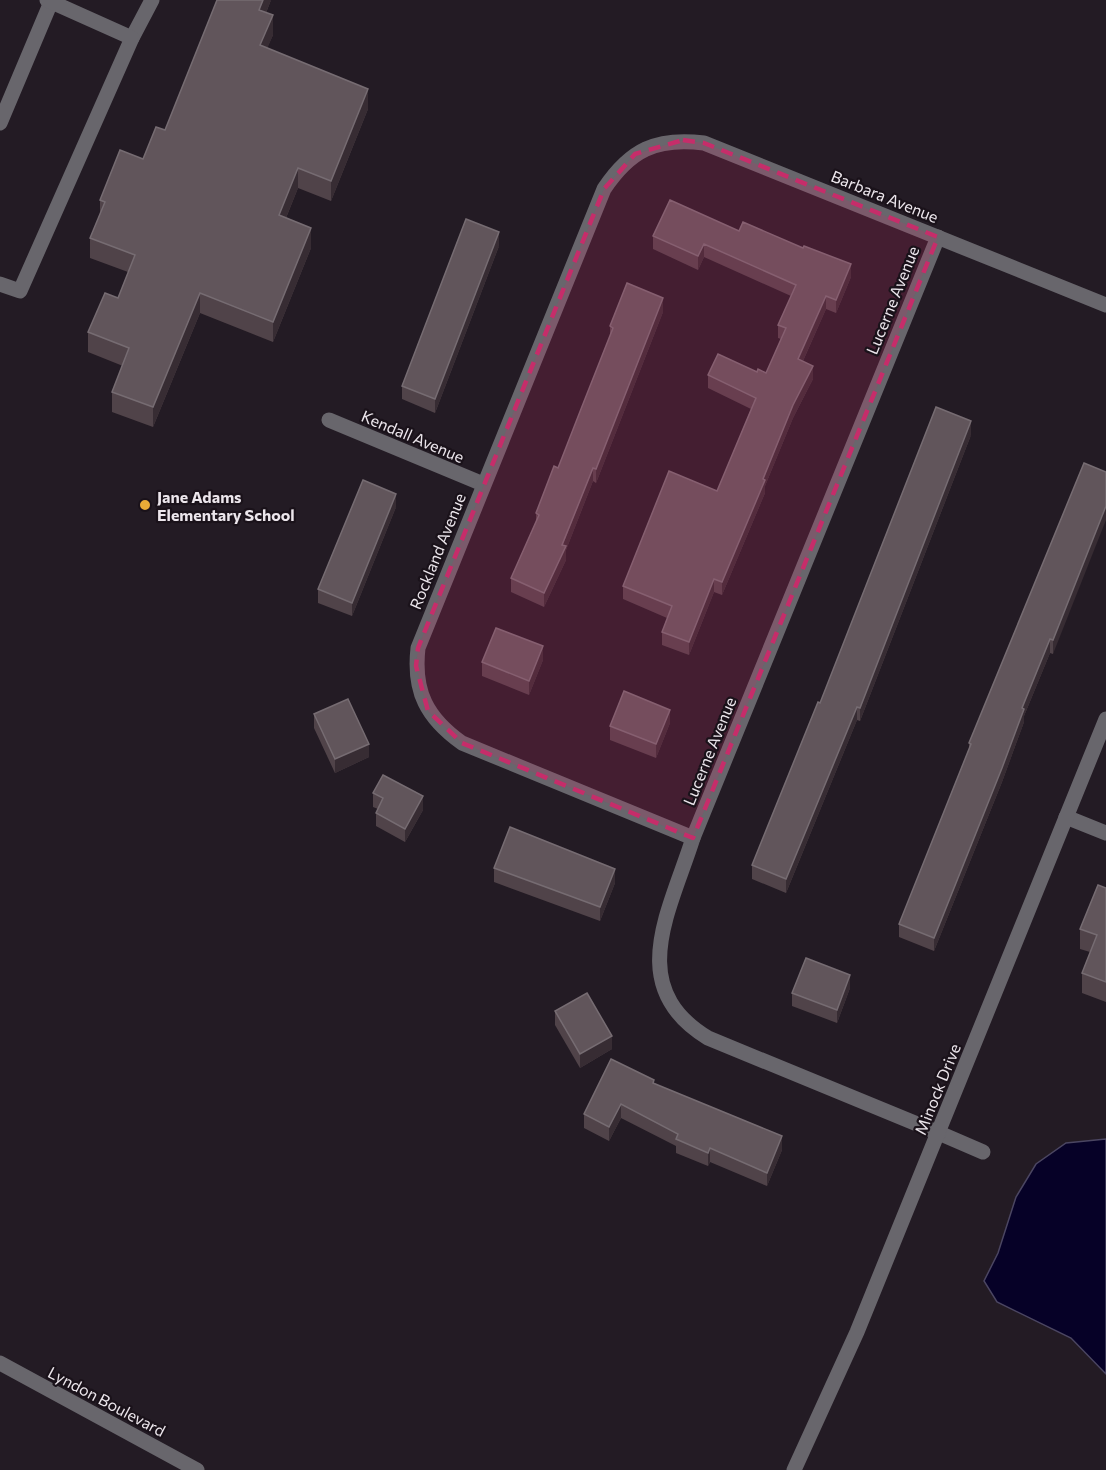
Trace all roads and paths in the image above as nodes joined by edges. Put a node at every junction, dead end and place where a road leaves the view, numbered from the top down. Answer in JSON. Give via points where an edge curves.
{"nodes":[{"id":1,"x":152,"y":0,"type":"edge"},
{"id":2,"x":49,"y":1,"type":"edge"},
{"id":3,"x":132,"y":38,"type":"junction"},
{"id":4,"x":0,"y":123,"type":"edge"},
{"id":5,"x":647,"y":148,"type":"joint"},
{"id":6,"x":938,"y":237,"type":"junction"},
{"id":7,"x":0,"y":284,"type":"edge"},
{"id":8,"x":1106,"y":305,"type":"edge"},
{"id":9,"x":329,"y":420,"type":"dead end"},
{"id":10,"x":483,"y":484,"type":"junction"},
{"id":11,"x":1106,"y":719,"type":"edge"},
{"id":12,"x":1066,"y":817,"type":"junction"},
{"id":13,"x":1106,"y":833,"type":"edge"},
{"id":14,"x":693,"y":838,"type":"junction"},
{"id":15,"x":939,"y":1133,"type":"junction"},
{"id":16,"x":983,"y":1152,"type":"dead end"},
{"id":17,"x":0,"y":1364,"type":"edge"},
{"id":18,"x":197,"y":1470,"type":"edge"},
{"id":19,"x":794,"y":1470,"type":"edge"}],
"edges":[{"from":1,"to":3,"type":"street"},
{"from":2,"to":3,"type":"street"},
{"from":2,"to":4,"type":"street"},
{"from":3,"to":7,"type":"street","via":[[20,291]]},
{"from":5,"to":6,"type":"street","name":"Barbara Avenue","via":[[683,140],[704,143]]},
{"from":5,"to":10,"type":"street","name":"Rockland Avenue","via":[[617,169],[604,189]]},
{"from":6,"to":8,"type":"street","name":"Barbara Avenue"},
{"from":6,"to":14,"type":"street","name":"Lucerne Avenue"},
{"from":9,"to":10,"type":"street","name":"Kendall Avenue"},
{"from":10,"to":14,"type":"street","name":"Rockland Avenue","via":[[418,648],[418,683],[428,711],[462,743]]},
{"from":11,"to":12,"type":"street","name":"Minock Drive"},
{"from":12,"to":13,"type":"street"},
{"from":12,"to":15,"type":"street","name":"Minock Drive"},
{"from":14,"to":15,"type":"street","name":"Lucerne Avenue","via":[[658,948],[661,983],[676,1014],[708,1038]]},
{"from":15,"to":16,"type":"street","name":"Lucerne Avenue"},
{"from":15,"to":19,"type":"street","name":"Minock Drive","via":[[857,1332]]},
{"from":17,"to":18,"type":"street","name":"Lyndon Boulevard"}]}
